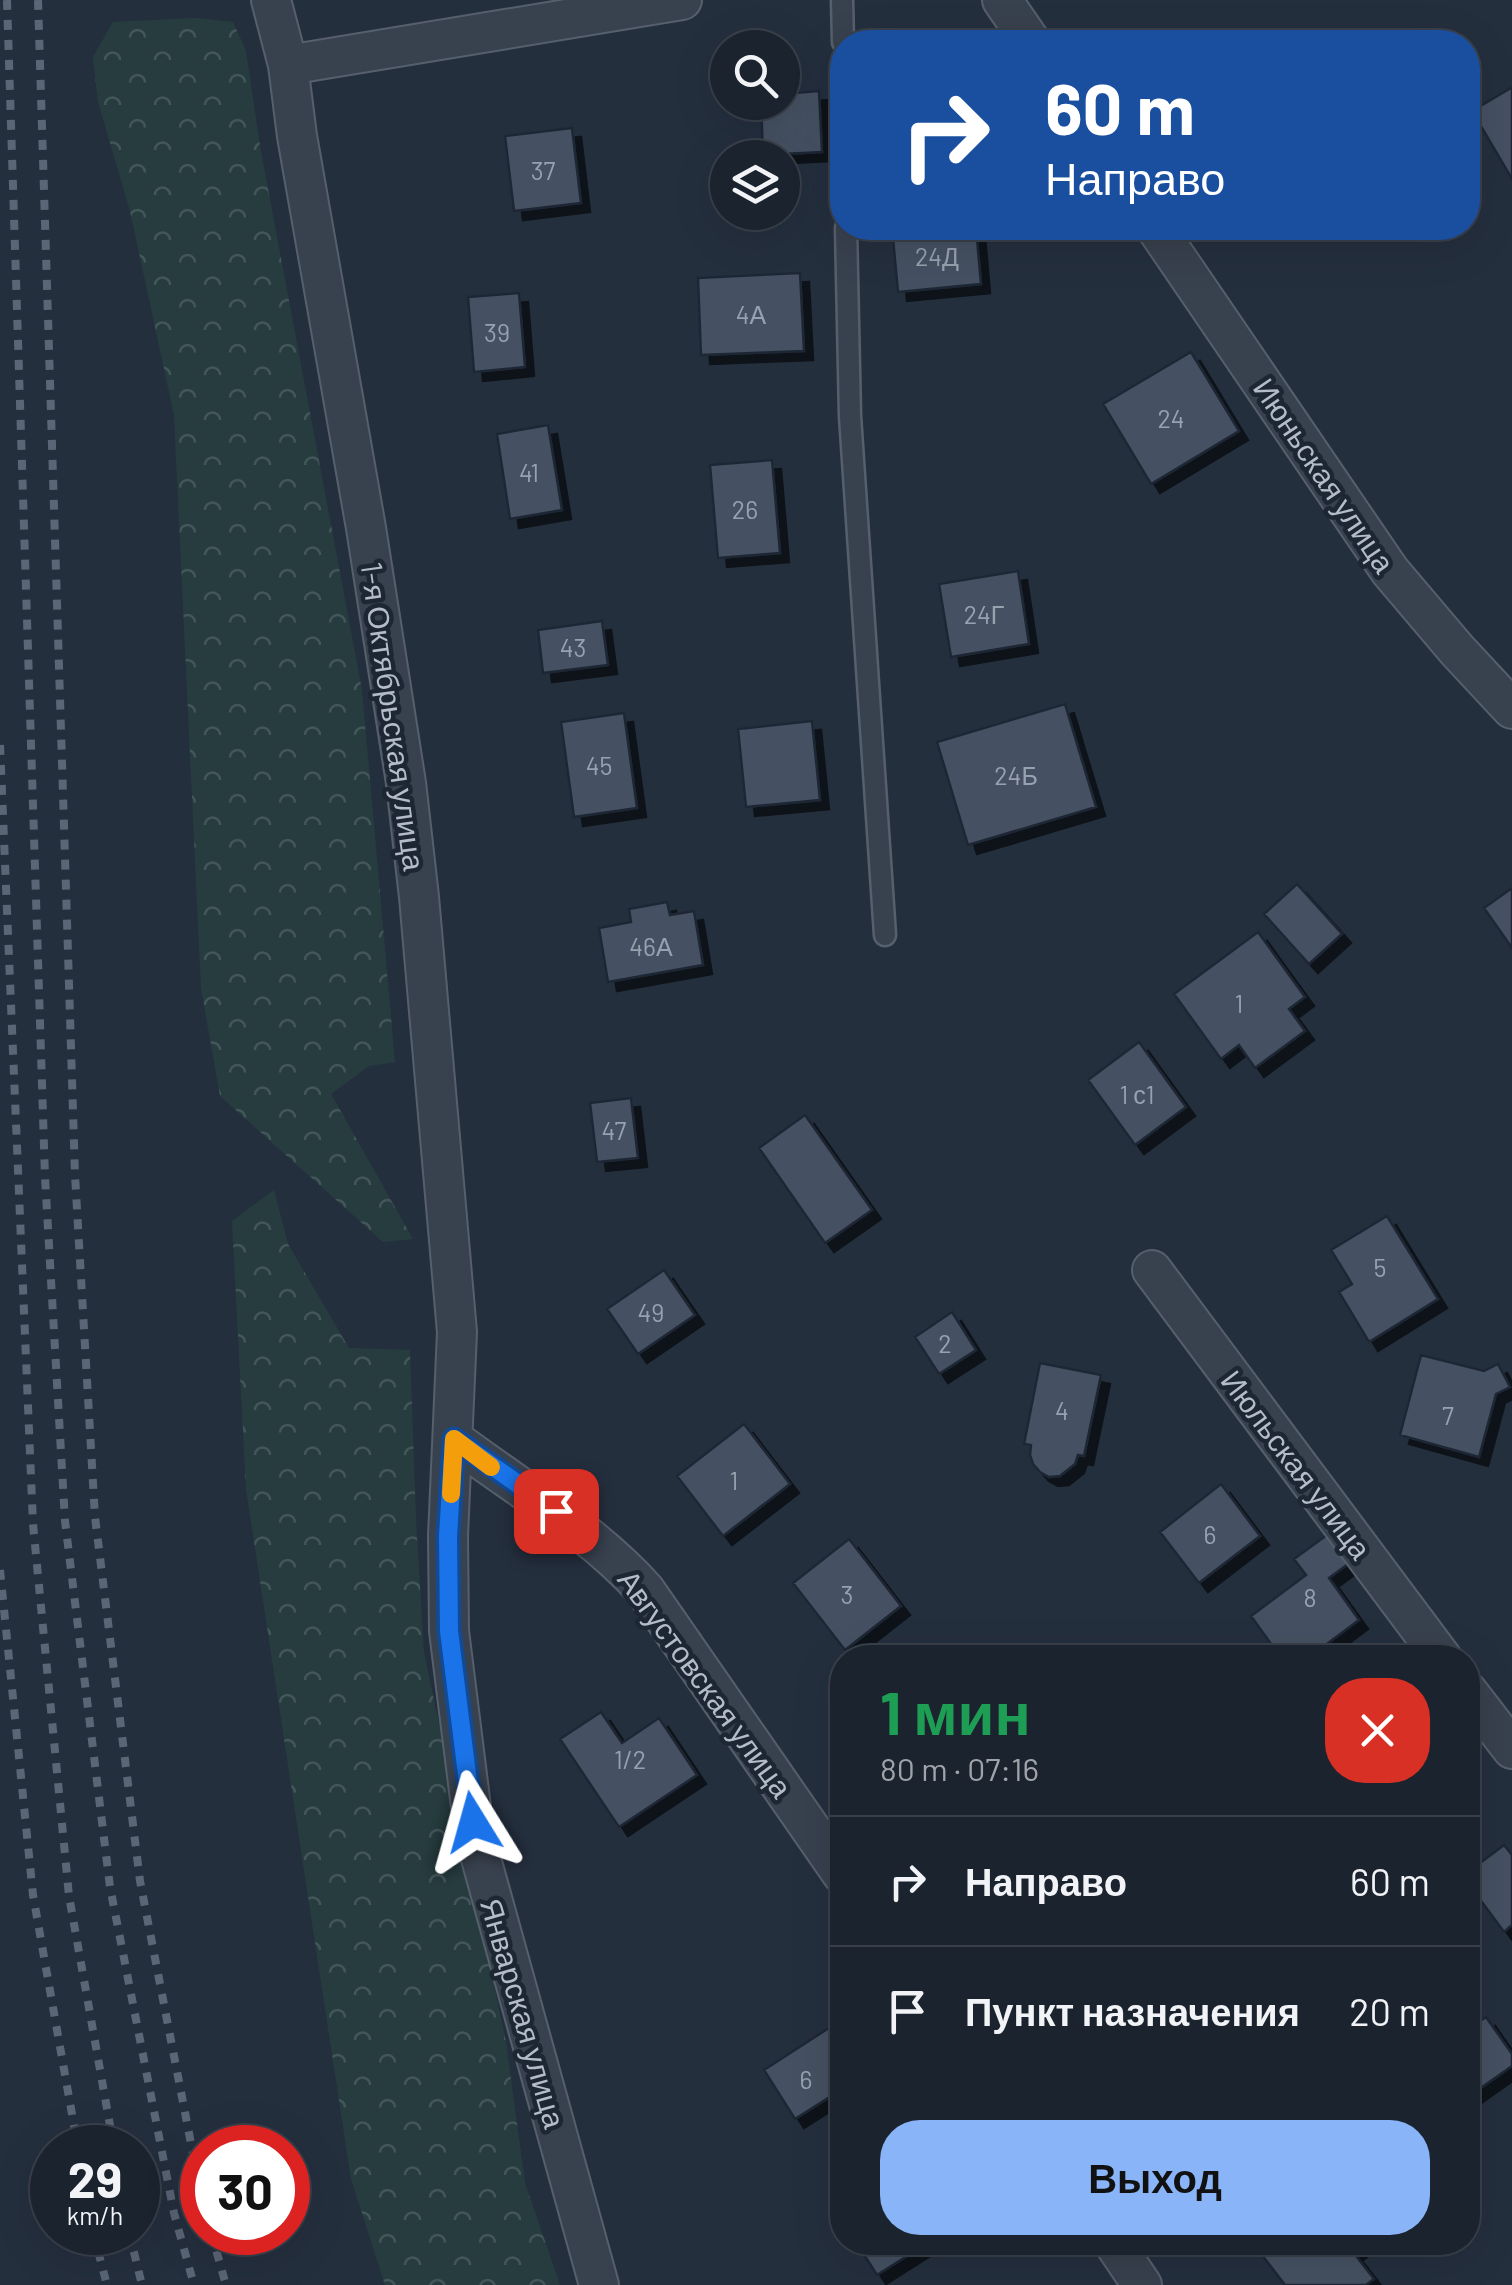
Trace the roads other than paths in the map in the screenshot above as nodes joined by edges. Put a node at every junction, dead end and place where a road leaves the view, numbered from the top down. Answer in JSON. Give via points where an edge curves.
{"nodes":[{"id":1,"x":272,"y":0,"type":"edge"},
{"id":2,"x":682,"y":0,"type":"edge"},
{"id":3,"x":842,"y":0,"type":"edge"},
{"id":4,"x":1002,"y":0,"type":"edge"},
{"id":5,"x":843,"y":30,"type":"edge"},
{"id":6,"x":1023,"y":30,"type":"edge"},
{"id":7,"x":288,"y":66,"type":"junction"},
{"id":8,"x":846,"y":240,"type":"edge"},
{"id":9,"x":1164,"y":240,"type":"edge"},
{"id":10,"x":1512,"y":709,"type":"edge"},
{"id":11,"x":885,"y":935,"type":"dead end"},
{"id":12,"x":1152,"y":1270,"type":"dead end"},
{"id":13,"x":454,"y":1439,"type":"junction"},
{"id":14,"x":1432,"y":1645,"type":"edge"},
{"id":15,"x":1480,"y":1708,"type":"edge"},
{"id":16,"x":1512,"y":1749,"type":"edge"},
{"id":17,"x":830,"y":1857,"type":"edge"},
{"id":18,"x":1121,"y":2255,"type":"edge"},
{"id":19,"x":599,"y":2285,"type":"edge"},
{"id":20,"x":1142,"y":2285,"type":"edge"}],
"edges":[{"from":1,"to":7,"type":"street","name":"1-я Октябрьская улица"},
{"from":2,"to":7,"type":"street"},
{"from":3,"to":5,"type":"lane"},
{"from":4,"to":6,"type":"street"},
{"from":7,"to":13,"type":"street","name":"1-я Октябрьская улица","via":[[420,898],[457,1332]]},
{"from":8,"to":11,"type":"lane","via":[[851,436]]},
{"from":9,"to":10,"type":"street","name":"Июньская улица","via":[[1390,571]]},
{"from":12,"to":14,"type":"street","name":"Июльская улица"},
{"from":13,"to":17,"type":"street","name":"Августовская улица","via":[[556,1511],[645,1590]]},
{"from":13,"to":19,"type":"street","name":"Январская улица","via":[[449,1631],[473,1822]]},
{"from":15,"to":16,"type":"street"},
{"from":18,"to":20,"type":"street"}]}
